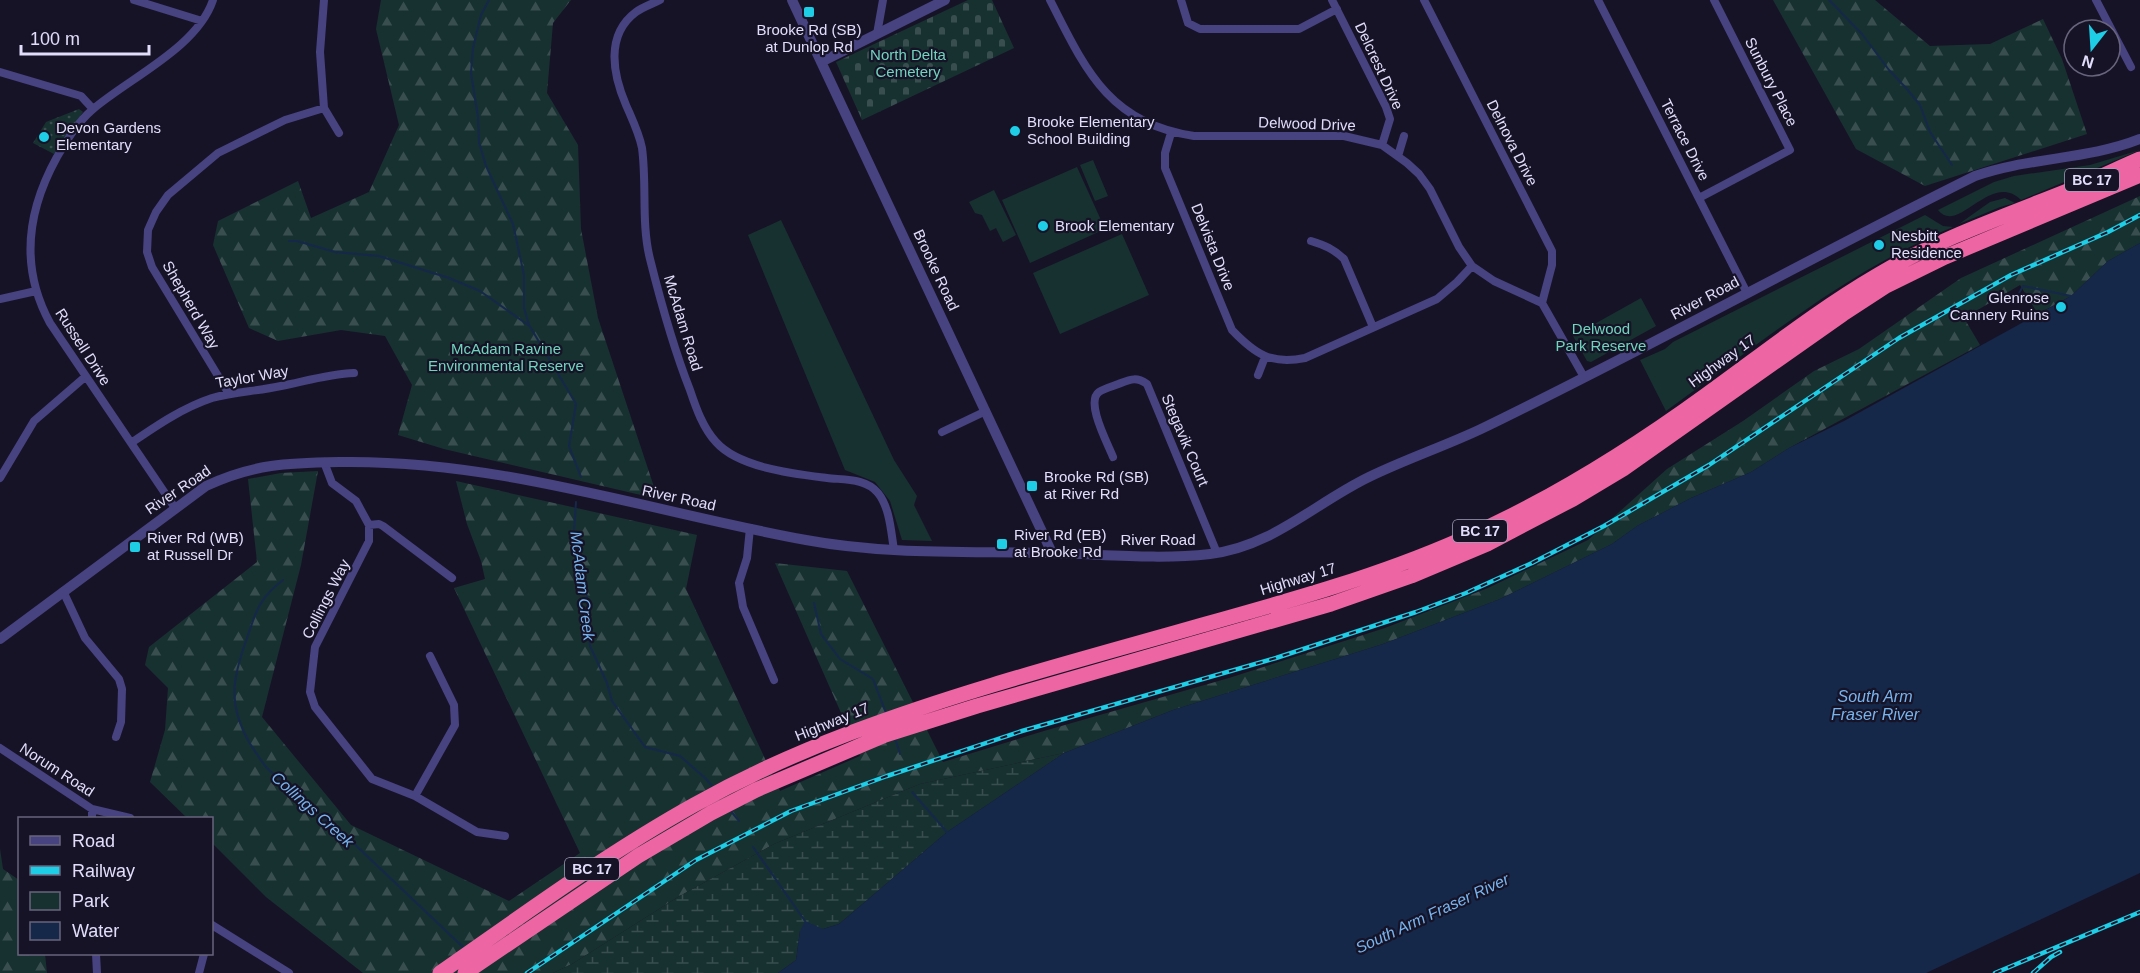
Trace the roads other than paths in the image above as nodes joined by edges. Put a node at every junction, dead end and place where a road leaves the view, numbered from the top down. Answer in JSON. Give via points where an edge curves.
{"nodes":[{"id":1,"x":134,"y":0,"type":"edge"},
{"id":2,"x":213,"y":0,"type":"edge"},
{"id":3,"x":324,"y":0,"type":"edge"},
{"id":4,"x":660,"y":0,"type":"edge"},
{"id":5,"x":792,"y":0,"type":"edge"},
{"id":6,"x":883,"y":0,"type":"edge"},
{"id":7,"x":945,"y":0,"type":"edge"},
{"id":8,"x":1050,"y":0,"type":"edge"},
{"id":9,"x":1180,"y":0,"type":"edge"},
{"id":10,"x":1332,"y":0,"type":"edge"},
{"id":11,"x":1424,"y":0,"type":"edge"},
{"id":12,"x":1598,"y":0,"type":"edge"},
{"id":13,"x":1713,"y":0,"type":"edge"},
{"id":14,"x":2096,"y":0,"type":"edge"},
{"id":15,"x":1337,"y":9,"type":"junction"},
{"id":16,"x":202,"y":21,"type":"junction"},
{"id":17,"x":877,"y":34,"type":"junction"},
{"id":18,"x":821,"y":62,"type":"junction"},
{"id":19,"x":2131,"y":67,"type":"dead end"},
{"id":20,"x":0,"y":72,"type":"edge"},
{"id":21,"x":324,"y":108,"type":"junction"},
{"id":22,"x":93,"y":109,"type":"junction"},
{"id":23,"x":339,"y":133,"type":"dead end"},
{"id":24,"x":1171,"y":133,"type":"junction"},
{"id":25,"x":1404,"y":136,"type":"dead end"},
{"id":26,"x":2140,"y":139,"type":"edge"},
{"id":27,"x":1382,"y":145,"type":"junction"},
{"id":28,"x":1398,"y":156,"type":"junction"},
{"id":29,"x":2140,"y":159,"type":"edge"},
{"id":30,"x":2140,"y":174,"type":"edge"},
{"id":31,"x":1699,"y":198,"type":"junction"},
{"id":32,"x":2046,"y":207,"type":"junction"},
{"id":33,"x":1311,"y":241,"type":"dead end"},
{"id":34,"x":1472,"y":266,"type":"junction"},
{"id":35,"x":36,"y":291,"type":"junction"},
{"id":36,"x":1747,"y":293,"type":"junction"},
{"id":37,"x":0,"y":299,"type":"edge"},
{"id":38,"x":1542,"y":303,"type":"junction"},
{"id":39,"x":1373,"y":327,"type":"junction"},
{"id":40,"x":1265,"y":357,"type":"junction"},
{"id":41,"x":354,"y":373,"type":"dead end"},
{"id":42,"x":1258,"y":375,"type":"dead end"},
{"id":43,"x":85,"y":377,"type":"junction"},
{"id":44,"x":1584,"y":377,"type":"junction"},
{"id":45,"x":229,"y":394,"type":"junction"},
{"id":46,"x":986,"y":411,"type":"junction"},
{"id":47,"x":942,"y":432,"type":"dead end"},
{"id":48,"x":130,"y":443,"type":"junction"},
{"id":49,"x":1113,"y":457,"type":"dead end"},
{"id":50,"x":324,"y":462,"type":"junction"},
{"id":51,"x":0,"y":478,"type":"edge"},
{"id":52,"x":176,"y":508,"type":"junction"},
{"id":53,"x":369,"y":525,"type":"junction"},
{"id":54,"x":750,"y":528,"type":"junction"},
{"id":55,"x":894,"y":550,"type":"junction"},
{"id":56,"x":1052,"y":553,"type":"junction"},
{"id":57,"x":1217,"y":553,"type":"junction"},
{"id":58,"x":452,"y":578,"type":"dead end"},
{"id":59,"x":63,"y":591,"type":"junction"},
{"id":60,"x":0,"y":639,"type":"edge"},
{"id":61,"x":430,"y":656,"type":"dead end"},
{"id":62,"x":774,"y":680,"type":"dead end"},
{"id":63,"x":116,"y":737,"type":"dead end"},
{"id":64,"x":0,"y":748,"type":"edge"},
{"id":65,"x":415,"y":796,"type":"junction"},
{"id":66,"x":92,"y":814,"type":"edge"},
{"id":67,"x":115,"y":817,"type":"edge"},
{"id":68,"x":505,"y":836,"type":"dead end"},
{"id":69,"x":213,"y":926,"type":"edge"},
{"id":70,"x":496,"y":942,"type":"junction"},
{"id":71,"x":96,"y":955,"type":"edge"},
{"id":72,"x":204,"y":955,"type":"edge"},
{"id":73,"x":289,"y":972,"type":"edge"},
{"id":74,"x":96,"y":973,"type":"edge"},
{"id":75,"x":199,"y":973,"type":"edge"},
{"id":76,"x":440,"y":973,"type":"edge"},
{"id":77,"x":465,"y":973,"type":"edge"}],
"edges":[{"from":1,"to":16,"type":"street"},
{"from":2,"to":16,"type":"street","name":"Russell Drive"},
{"from":3,"to":21,"type":"street","via":[[320,52]]},
{"from":4,"to":55,"type":"street","name":"McAdam Road","via":[[627,21],[615,45],[614,65],[642,149],[650,259],[683,373],[702,420],[717,444],[740,459],[868,485],[883,502]]},
{"from":5,"to":18,"type":"street","name":"Brooke Road"},
{"from":6,"to":17,"type":"street"},
{"from":7,"to":17,"type":"street"},
{"from":8,"to":24,"type":"street","name":"Delwood Drive","via":[[1093,79],[1135,117]]},
{"from":9,"to":15,"type":"street","via":[[1188,23],[1200,29],[1299,29]]},
{"from":10,"to":15,"type":"street","name":"Delcrest Drive"},
{"from":11,"to":38,"type":"street","name":"Delnova Drive","via":[[1552,251]]},
{"from":12,"to":31,"type":"street","name":"Terrace Drive"},
{"from":13,"to":31,"type":"street","name":"Sunbury Place","via":[[1790,150]]},
{"from":14,"to":19,"type":"street"},
{"from":15,"to":27,"type":"street","name":"Delcrest Drive","via":[[1390,119]]},
{"from":16,"to":22,"type":"street","name":"Russell Drive","via":[[180,46]]},
{"from":17,"to":18,"type":"street"},
{"from":18,"to":46,"type":"street","name":"Brooke Road"},
{"from":20,"to":22,"type":"street","via":[[81,96]]},
{"from":21,"to":23,"type":"street"},
{"from":21,"to":45,"type":"street","name":"Shepherd Way","via":[[285,120],[218,153],[168,195],[148,230],[147,252],[152,267]]},
{"from":22,"to":35,"type":"street","name":"Russell Drive","via":[[67,139],[45,178],[35,207],[30,240]]},
{"from":24,"to":27,"type":"street","name":"Delwood Drive","via":[[1344,136]]},
{"from":24,"to":40,"type":"street","name":"Delvista Drive","via":[[1165,168],[1223,309],[1232,330]]},
{"from":25,"to":28,"type":"street"},
{"from":26,"to":36,"type":"street","name":"River Road","via":[[2099,152],[2014,164],[1975,176]]},
{"from":27,"to":28,"type":"street","name":"Delwood Drive"},
{"from":28,"to":34,"type":"street","name":"Delwood Drive","via":[[1430,189]]},
{"from":29,"to":32,"type":"highway","name":"Highway 17","number":"BC 17"},
{"from":30,"to":32,"type":"highway","name":"Highway 17","number":"BC 17"},
{"from":31,"to":36,"type":"street","name":"Terrace Drive"},
{"from":32,"to":70,"type":"highway","name":"Highway 17","number":"BC 17","via":[[2003,224],[1886,286],[1623,469],[1487,544],[1331,604],[821,744],[753,783],[628,844]]},
{"from":33,"to":39,"type":"street","via":[[1327,246],[1344,259]]},
{"from":34,"to":38,"type":"street","name":"Delwood Drive"},
{"from":34,"to":39,"type":"street","via":[[1437,299]]},
{"from":35,"to":37,"type":"street"},
{"from":35,"to":43,"type":"street","name":"Russell Drive","via":[[55,332]]},
{"from":36,"to":44,"type":"street","name":"River Road"},
{"from":38,"to":44,"type":"street"},
{"from":39,"to":40,"type":"street","via":[[1305,358]]},
{"from":40,"to":42,"type":"street"},
{"from":41,"to":45,"type":"street","name":"Taylor Way"},
{"from":43,"to":48,"type":"street","name":"Russell Drive"},
{"from":43,"to":51,"type":"street","via":[[34,421]]},
{"from":44,"to":57,"type":"street","name":"River Road","via":[[1477,431],[1366,479],[1260,541]]},
{"from":45,"to":48,"type":"street","name":"Taylor Way","via":[[167,418]]},
{"from":46,"to":47,"type":"street"},
{"from":46,"to":56,"type":"street","name":"Brooke Road"},
{"from":48,"to":52,"type":"street","name":"Russell Drive"},
{"from":49,"to":57,"type":"street","name":"Stegavik Court","via":[[1094,409],[1094,397],[1130,379],[1142,380]]},
{"from":50,"to":52,"type":"street","name":"River Road","via":[[264,465],[233,473],[206,486]]},
{"from":50,"to":53,"type":"street","via":[[332,483],[356,501]]},
{"from":50,"to":54,"type":"street","name":"River Road","via":[[375,461],[493,473]]},
{"from":52,"to":59,"type":"street","name":"River Road"},
{"from":53,"to":58,"type":"street","via":[[383,526]]},
{"from":53,"to":65,"type":"street","name":"Collings Way","via":[[369,541],[362,558],[315,647],[310,692],[315,707],[372,779]]},
{"from":54,"to":55,"type":"street","name":"River Road","via":[[810,541]]},
{"from":54,"to":62,"type":"street","via":[[740,583],[743,607]]},
{"from":55,"to":56,"type":"street","name":"River Road"},
{"from":56,"to":57,"type":"street","name":"River Road"},
{"from":59,"to":60,"type":"street","name":"River Road"},
{"from":59,"to":63,"type":"street","via":[[85,638],[122,689],[121,722]]},
{"from":61,"to":65,"type":"street","via":[[454,705],[455,725]]},
{"from":64,"to":66,"type":"street","name":"Norum Road"},
{"from":65,"to":68,"type":"street","name":"Collings Way","via":[[477,832]]},
{"from":66,"to":67,"type":"street"},
{"from":69,"to":73,"type":"street"},
{"from":70,"to":76,"type":"highway","name":"Highway 17","number":"BC 17"},
{"from":70,"to":77,"type":"highway","name":"Highway 17","number":"BC 17"},
{"from":71,"to":74,"type":"street"},
{"from":72,"to":75,"type":"street"}]}
